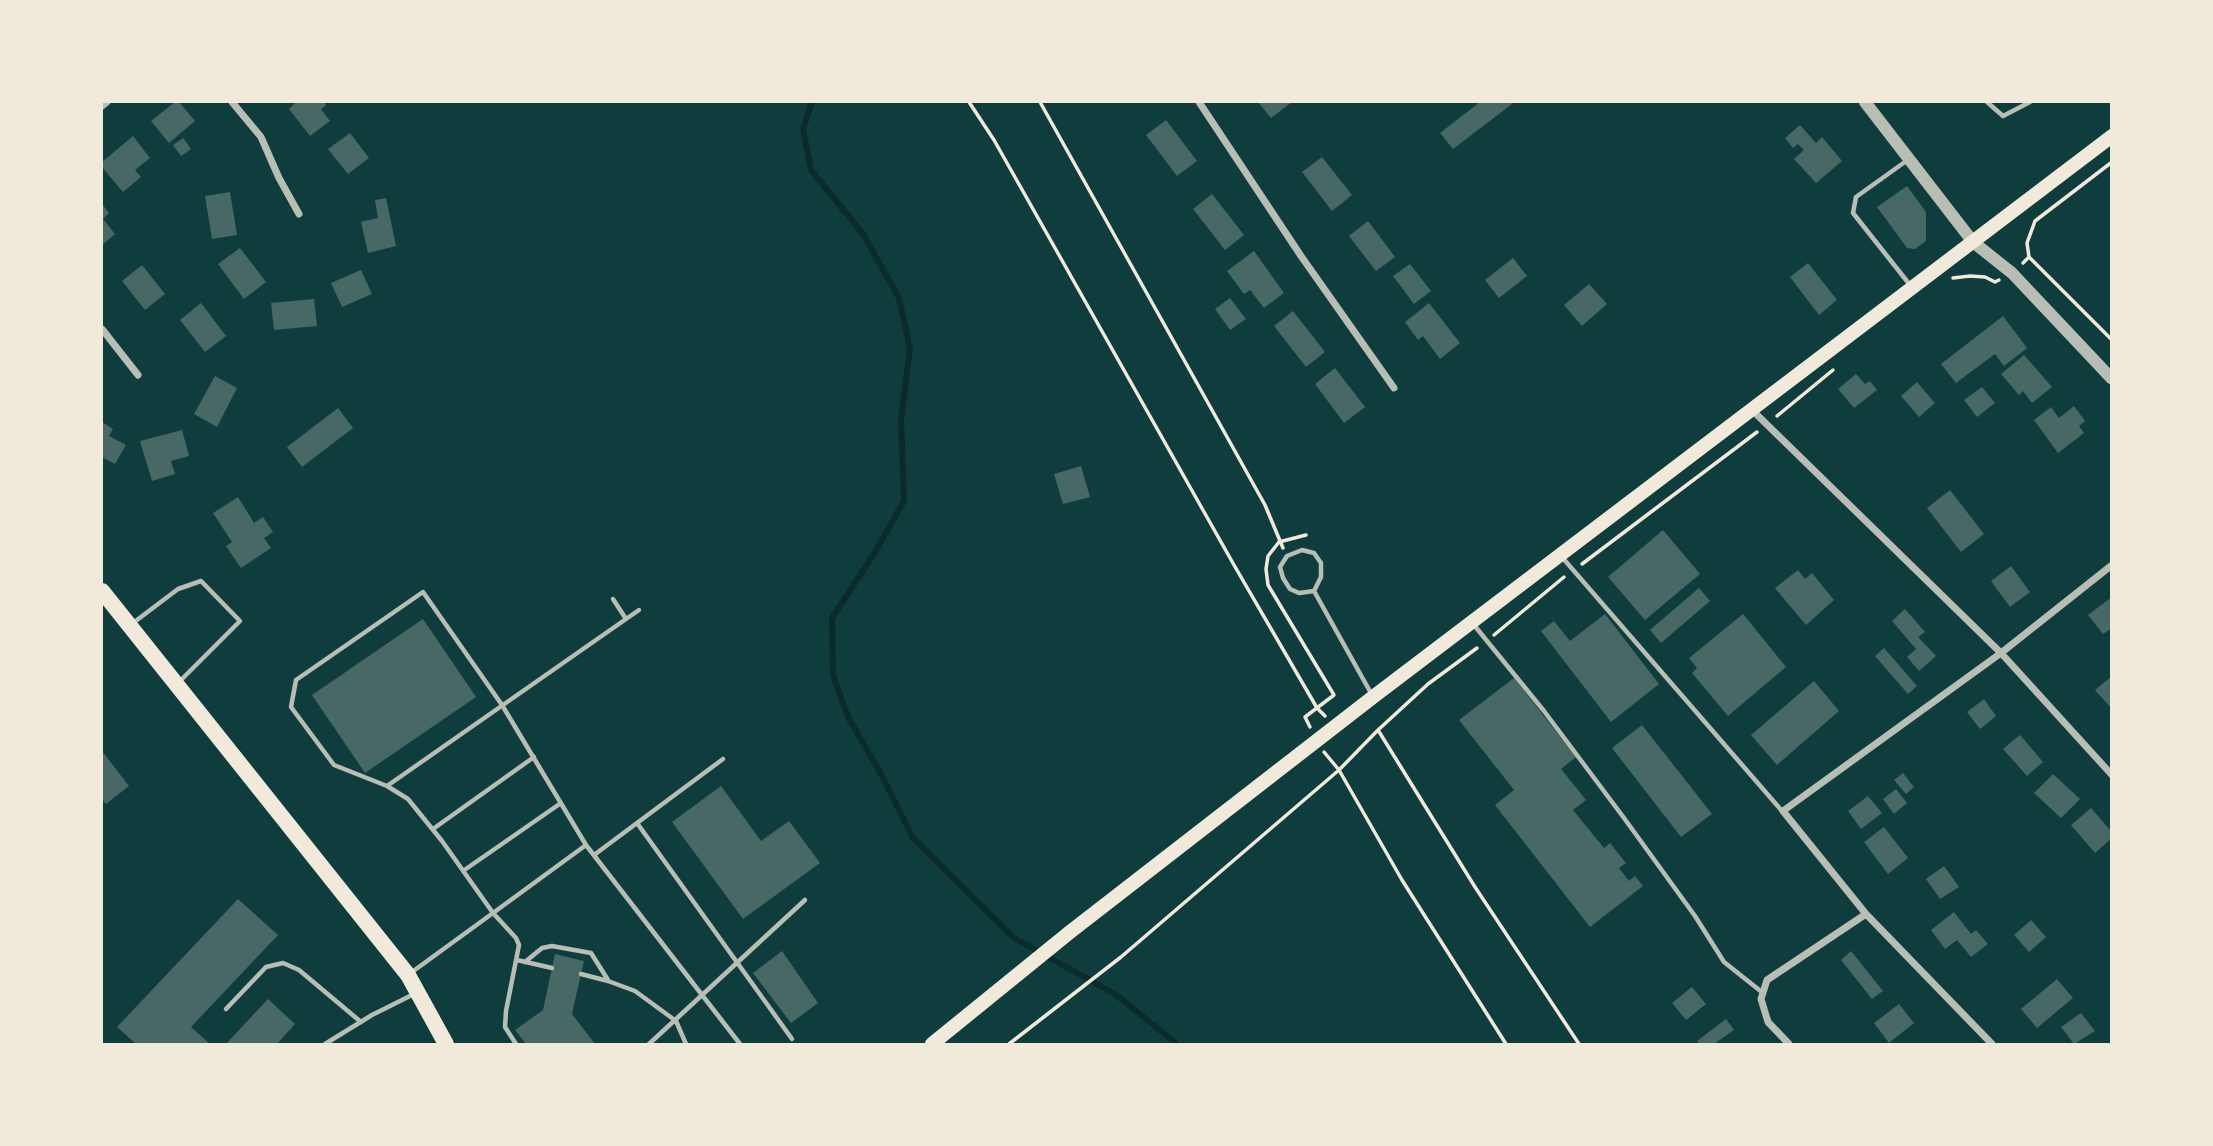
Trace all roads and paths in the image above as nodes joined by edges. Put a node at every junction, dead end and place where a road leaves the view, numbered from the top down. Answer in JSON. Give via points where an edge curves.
{"nodes":[{"id":1,"x":107,"y":102,"type":"edge"},
{"id":2,"x":232,"y":102,"type":"edge"},
{"id":3,"x":969,"y":102,"type":"edge"},
{"id":4,"x":1040,"y":102,"type":"edge"},
{"id":5,"x":1199,"y":102,"type":"edge"},
{"id":6,"x":1866,"y":102,"type":"edge"},
{"id":7,"x":1987,"y":102,"type":"edge"},
{"id":8,"x":2030,"y":102,"type":"edge"},
{"id":9,"x":102,"y":106,"type":"edge"},
{"id":10,"x":2112,"y":136,"type":"edge"},
{"id":11,"x":1909,"y":159,"type":"junction"},
{"id":12,"x":2112,"y":162,"type":"edge"},
{"id":13,"x":299,"y":214,"type":"dead end"},
{"id":14,"x":1973,"y":242,"type":"junction"},
{"id":15,"x":2029,"y":257,"type":"junction"},
{"id":16,"x":2012,"y":273,"type":"junction"},
{"id":17,"x":1946,"y":282,"type":"dead end"},
{"id":18,"x":1913,"y":288,"type":"junction"},
{"id":19,"x":102,"y":329,"type":"edge"},
{"id":20,"x":2112,"y":340,"type":"edge"},
{"id":21,"x":1837,"y":367,"type":"dead end"},
{"id":22,"x":138,"y":375,"type":"dead end"},
{"id":23,"x":2112,"y":379,"type":"edge"},
{"id":24,"x":1394,"y":388,"type":"dead end"},
{"id":25,"x":1751,"y":408,"type":"junction"},
{"id":26,"x":1766,"y":425,"type":"junction"},
{"id":27,"x":1306,"y":535,"type":"dead end"},
{"id":28,"x":1279,"y":542,"type":"junction"},
{"id":29,"x":1560,"y":555,"type":"junction"},
{"id":30,"x":2112,"y":565,"type":"edge"},
{"id":31,"x":1574,"y":570,"type":"junction"},
{"id":32,"x":102,"y":591,"type":"edge"},
{"id":33,"x":1314,"y":591,"type":"junction"},
{"id":34,"x":613,"y":599,"type":"dead end"},
{"id":35,"x":639,"y":610,"type":"dead end"},
{"id":36,"x":626,"y":619,"type":"junction"},
{"id":37,"x":1471,"y":622,"type":"junction"},
{"id":38,"x":129,"y":626,"type":"junction"},
{"id":39,"x":1487,"y":641,"type":"junction"},
{"id":40,"x":2001,"y":653,"type":"junction"},
{"id":41,"x":177,"y":684,"type":"junction"},
{"id":42,"x":1373,"y":697,"type":"junction"},
{"id":43,"x":502,"y":705,"type":"junction"},
{"id":44,"x":1317,"y":708,"type":"junction"},
{"id":45,"x":1305,"y":717,"type":"dead end"},
{"id":46,"x":1336,"y":728,"type":"junction"},
{"id":47,"x":1378,"y":730,"type":"junction"},
{"id":48,"x":1317,"y":743,"type":"junction"},
{"id":49,"x":534,"y":757,"type":"junction"},
{"id":50,"x":723,"y":759,"type":"dead end"},
{"id":51,"x":1339,"y":770,"type":"junction"},
{"id":52,"x":2112,"y":775,"type":"edge"},
{"id":53,"x":387,"y":786,"type":"junction"},
{"id":54,"x":561,"y":803,"type":"junction"},
{"id":55,"x":1783,"y":811,"type":"junction"},
{"id":56,"x":637,"y":823,"type":"junction"},
{"id":57,"x":433,"y":830,"type":"junction"},
{"id":58,"x":586,"y":845,"type":"junction"},
{"id":59,"x":594,"y":855,"type":"junction"},
{"id":60,"x":463,"y":870,"type":"junction"},
{"id":61,"x":805,"y":900,"type":"dead end"},
{"id":62,"x":493,"y":913,"type":"junction"},
{"id":63,"x":1866,"y":914,"type":"junction"},
{"id":64,"x":517,"y":960,"type":"junction"},
{"id":65,"x":525,"y":962,"type":"junction"},
{"id":66,"x":738,"y":963,"type":"junction"},
{"id":67,"x":552,"y":968,"type":"dead end"},
{"id":68,"x":581,"y":974,"type":"dead end"},
{"id":69,"x":408,"y":975,"type":"junction"},
{"id":70,"x":608,"y":981,"type":"junction"},
{"id":71,"x":418,"y":992,"type":"junction"},
{"id":72,"x":1763,"y":993,"type":"junction"},
{"id":73,"x":703,"y":997,"type":"junction"},
{"id":74,"x":226,"y":1009,"type":"dead end"},
{"id":75,"x":361,"y":1021,"type":"junction"},
{"id":76,"x":676,"y":1021,"type":"junction"},
{"id":77,"x":792,"y":1039,"type":"dead end"},
{"id":78,"x":324,"y":1045,"type":"edge"},
{"id":79,"x":446,"y":1045,"type":"edge"},
{"id":80,"x":516,"y":1045,"type":"edge"},
{"id":81,"x":649,"y":1045,"type":"edge"},
{"id":82,"x":686,"y":1045,"type":"edge"},
{"id":83,"x":740,"y":1045,"type":"edge"},
{"id":84,"x":932,"y":1045,"type":"edge"},
{"id":85,"x":1009,"y":1045,"type":"edge"},
{"id":86,"x":1506,"y":1045,"type":"edge"},
{"id":87,"x":1579,"y":1045,"type":"edge"},
{"id":88,"x":1789,"y":1045,"type":"edge"},
{"id":89,"x":1992,"y":1045,"type":"edge"}],
"edges":[{"from":1,"to":9,"type":"street"},
{"from":2,"to":13,"type":"street","via":[[261,137]]},
{"from":3,"to":44,"type":"path","via":[[995,140]]},
{"from":4,"to":28,"type":"path","via":[[1265,505]]},
{"from":5,"to":24,"type":"street"},
{"from":6,"to":11,"type":"street"},
{"from":7,"to":8,"type":"lane","via":[[2003,116]]},
{"from":10,"to":14,"type":"main road"},
{"from":11,"to":14,"type":"street"},
{"from":11,"to":18,"type":"lane","via":[[1856,197],[1853,213]]},
{"from":12,"to":15,"type":"path","via":[[2035,222],[2027,243]]},
{"from":14,"to":16,"type":"street"},
{"from":14,"to":18,"type":"main road"},
{"from":15,"to":16,"type":"path"},
{"from":15,"to":20,"type":"path"},
{"from":16,"to":17,"type":"path","via":[[1995,282],[1970,276]]},
{"from":16,"to":23,"type":"street"},
{"from":18,"to":25,"type":"main road"},
{"from":19,"to":22,"type":"street"},
{"from":21,"to":26,"type":"path"},
{"from":25,"to":26,"type":"street"},
{"from":25,"to":29,"type":"main road"},
{"from":26,"to":31,"type":"path"},
{"from":26,"to":40,"type":"street"},
{"from":27,"to":28,"type":"path"},
{"from":28,"to":44,"type":"path","via":[[1268,556],[1268,585],[1334,695]]},
{"from":29,"to":31,"type":"lane"},
{"from":29,"to":37,"type":"main road"},
{"from":30,"to":40,"type":"street"},
{"from":31,"to":39,"type":"path"},
{"from":31,"to":55,"type":"lane"},
{"from":32,"to":38,"type":"main road"},
{"from":33,"to":33,"type":"lane","via":[[1290,589],[1280,567],[1287,556],[1302,550],[1314,553],[1321,563]]},
{"from":33,"to":42,"type":"lane"},
{"from":34,"to":36,"type":"lane"},
{"from":35,"to":36,"type":"lane"},
{"from":36,"to":43,"type":"lane"},
{"from":37,"to":39,"type":"lane"},
{"from":37,"to":42,"type":"main road"},
{"from":38,"to":41,"type":"main road"},
{"from":38,"to":41,"type":"lane","via":[[178,589],[201,581],[240,621]]},
{"from":39,"to":47,"type":"path","via":[[1428,684]]},
{"from":39,"to":72,"type":"lane","via":[[1624,818],[1724,962]]},
{"from":40,"to":52,"type":"street"},
{"from":40,"to":55,"type":"street"},
{"from":41,"to":69,"type":"main road"},
{"from":42,"to":46,"type":"main road"},
{"from":43,"to":49,"type":"lane"},
{"from":43,"to":53,"type":"lane"},
{"from":43,"to":53,"type":"lane","via":[[423,592],[296,680],[291,708],[334,765]]},
{"from":44,"to":45,"type":"path"},
{"from":44,"to":46,"type":"path"},
{"from":46,"to":48,"type":"main road"},
{"from":47,"to":51,"type":"path"},
{"from":47,"to":87,"type":"path"},
{"from":48,"to":51,"type":"path"},
{"from":48,"to":84,"type":"main road"},
{"from":49,"to":54,"type":"lane"},
{"from":49,"to":57,"type":"lane"},
{"from":50,"to":56,"type":"lane"},
{"from":51,"to":85,"type":"path","via":[[1121,957]]},
{"from":51,"to":86,"type":"path"},
{"from":53,"to":57,"type":"lane","via":[[408,799]]},
{"from":54,"to":58,"type":"lane"},
{"from":54,"to":60,"type":"lane"},
{"from":55,"to":63,"type":"street"},
{"from":56,"to":59,"type":"lane"},
{"from":56,"to":66,"type":"lane"},
{"from":57,"to":60,"type":"lane"},
{"from":58,"to":59,"type":"lane"},
{"from":58,"to":62,"type":"lane"},
{"from":59,"to":73,"type":"lane"},
{"from":60,"to":62,"type":"lane"},
{"from":61,"to":66,"type":"lane"},
{"from":62,"to":64,"type":"lane","via":[[516,938]]},
{"from":62,"to":69,"type":"lane"},
{"from":63,"to":72,"type":"street","via":[[1767,980]]},
{"from":63,"to":89,"type":"street"},
{"from":64,"to":65,"type":"lane"},
{"from":64,"to":80,"type":"lane","via":[[505,1027]]},
{"from":65,"to":67,"type":"lane"},
{"from":65,"to":70,"type":"lane","via":[[552,946],[591,953]]},
{"from":66,"to":73,"type":"lane"},
{"from":66,"to":77,"type":"lane"},
{"from":68,"to":70,"type":"lane"},
{"from":69,"to":71,"type":"main road"},
{"from":70,"to":76,"type":"lane","via":[[635,991]]},
{"from":71,"to":75,"type":"lane"},
{"from":71,"to":79,"type":"main road"},
{"from":72,"to":88,"type":"street","via":[[1760,999],[1768,1022]]},
{"from":73,"to":76,"type":"lane"},
{"from":73,"to":83,"type":"lane"},
{"from":74,"to":75,"type":"lane","via":[[266,967],[283,963],[299,970]]},
{"from":75,"to":78,"type":"lane"},
{"from":76,"to":81,"type":"lane"},
{"from":76,"to":82,"type":"lane"}]}
